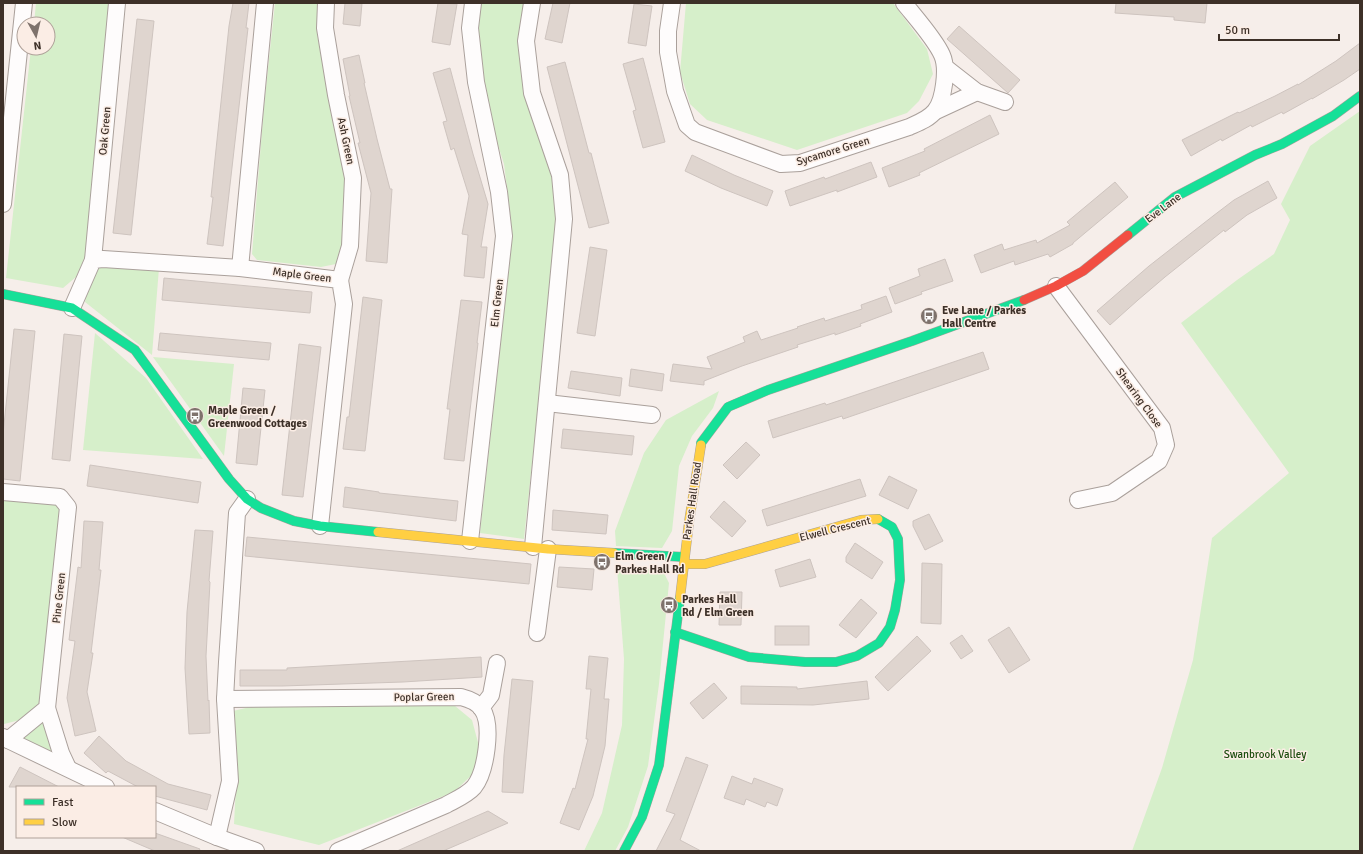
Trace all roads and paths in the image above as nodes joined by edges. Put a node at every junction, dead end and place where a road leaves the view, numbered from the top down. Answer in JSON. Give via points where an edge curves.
{"nodes":[{"id":1,"x":24,"y":3,"type":"edge"},
{"id":2,"x":117,"y":3,"type":"edge"},
{"id":3,"x":266,"y":3,"type":"edge"},
{"id":4,"x":326,"y":3,"type":"edge"},
{"id":5,"x":473,"y":3,"type":"edge"},
{"id":6,"x":532,"y":3,"type":"edge"},
{"id":7,"x":672,"y":3,"type":"edge"},
{"id":8,"x":904,"y":3,"type":"edge"},
{"id":9,"x":945,"y":67,"type":"junction"},
{"id":10,"x":977,"y":92,"type":"junction"},
{"id":11,"x":1360,"y":96,"type":"edge"},
{"id":12,"x":1005,"y":102,"type":"dead end"},
{"id":13,"x":936,"y":111,"type":"junction"},
{"id":14,"x":3,"y":204,"type":"edge"},
{"id":15,"x":93,"y":260,"type":"junction"},
{"id":16,"x":240,"y":268,"type":"junction"},
{"id":17,"x":340,"y":280,"type":"junction"},
{"id":18,"x":1056,"y":286,"type":"junction"},
{"id":19,"x":3,"y":294,"type":"edge"},
{"id":20,"x":72,"y":308,"type":"junction"},
{"id":21,"x":968,"y":321,"type":"joint"},
{"id":22,"x":547,"y":403,"type":"junction"},
{"id":23,"x":652,"y":415,"type":"dead end"},
{"id":24,"x":3,"y":492,"type":"edge"},
{"id":25,"x":246,"y":499,"type":"junction"},
{"id":26,"x":1078,"y":500,"type":"dead end"},
{"id":27,"x":320,"y":526,"type":"junction"},
{"id":28,"x":470,"y":541,"type":"junction"},
{"id":29,"x":541,"y":548,"type":"junction"},
{"id":30,"x":684,"y":561,"type":"junction"},
{"id":31,"x":675,"y":632,"type":"junction"},
{"id":32,"x":537,"y":633,"type":"dead end"},
{"id":33,"x":497,"y":663,"type":"dead end"},
{"id":34,"x":225,"y":699,"type":"junction"},
{"id":35,"x":48,"y":708,"type":"junction"},
{"id":36,"x":481,"y":708,"type":"junction"},
{"id":37,"x":6,"y":739,"type":"edge"},
{"id":38,"x":68,"y":768,"type":"junction"},
{"id":39,"x":104,"y":786,"type":"edge"},
{"id":40,"x":156,"y":811,"type":"edge"},
{"id":41,"x":217,"y":837,"type":"junction"},
{"id":42,"x":256,"y":851,"type":"edge"},
{"id":43,"x":338,"y":851,"type":"edge"},
{"id":44,"x":624,"y":851,"type":"edge"}],
"edges":[{"from":1,"to":14,"type":"street"},
{"from":2,"to":15,"type":"street","name":"Oak Green"},
{"from":3,"to":16,"type":"street"},
{"from":4,"to":17,"type":"street","name":"Ash Green","via":[[325,28],[353,178],[350,246]]},
{"from":5,"to":28,"type":"street","name":"Elm Green","via":[[470,28],[476,82],[499,192],[504,236]]},
{"from":6,"to":22,"type":"street","via":[[526,41],[532,93],[560,174],[564,219]]},
{"from":7,"to":13,"type":"street","name":"Sycamore Green","via":[[668,52],[672,76],[682,114],[687,125],[695,132],[781,164],[800,163],[909,127]]},
{"from":8,"to":9,"type":"street","via":[[936,45]]},
{"from":9,"to":10,"type":"street"},
{"from":9,"to":13,"type":"street","via":[[945,82]]},
{"from":10,"to":12,"type":"street"},
{"from":10,"to":13,"type":"street","name":"Sycamore Green"},
{"from":11,"to":18,"type":"street","name":"Eve Lane","via":[[1333,116],[1282,144],[1255,155],[1175,197],[1083,271]]},
{"from":15,"to":16,"type":"street","name":"Maple Green"},
{"from":15,"to":20,"type":"street"},
{"from":16,"to":17,"type":"street","name":"Maple Green"},
{"from":17,"to":27,"type":"street","name":"Maple Green","via":[[344,304]]},
{"from":18,"to":21,"type":"street","name":"Eve Lane"},
{"from":18,"to":26,"type":"street","name":"Shearing Close","via":[[1162,428],[1166,445],[1159,461],[1112,493]]},
{"from":19,"to":20,"type":"street"},
{"from":20,"to":25,"type":"street","via":[[135,350]]},
{"from":21,"to":30,"type":"street","name":"Parkes Hall Road","via":[[768,390],[728,407],[701,443]]},
{"from":22,"to":23,"type":"street"},
{"from":22,"to":29,"type":"street"},
{"from":24,"to":35,"type":"street","name":"Pine Green","via":[[60,496],[68,507]]},
{"from":25,"to":27,"type":"street","via":[[274,514]]},
{"from":25,"to":34,"type":"street","via":[[237,513]]},
{"from":27,"to":28,"type":"street"},
{"from":28,"to":29,"type":"street"},
{"from":29,"to":30,"type":"street"},
{"from":29,"to":32,"type":"street"},
{"from":30,"to":31,"type":"street","name":"Parkes Hall Road"},
{"from":30,"to":31,"type":"street","name":"Elwell Crescent","via":[[705,564],[861,520],[879,519],[892,526],[898,539],[900,580],[890,627],[879,643],[857,656],[836,662],[749,657]]},
{"from":31,"to":44,"type":"street","name":"Parkes Hall Road","via":[[659,764],[642,818]]},
{"from":33,"to":36,"type":"street","via":[[491,695]]},
{"from":34,"to":36,"type":"street","name":"Poplar Green","via":[[461,697],[469,699]]},
{"from":34,"to":41,"type":"street","via":[[230,781]]},
{"from":35,"to":37,"type":"street"},
{"from":35,"to":38,"type":"street"},
{"from":36,"to":43,"type":"street","via":[[486,720],[487,755],[480,779],[473,788],[461,798],[446,805]]},
{"from":37,"to":38,"type":"street"},
{"from":38,"to":39,"type":"street"},
{"from":40,"to":41,"type":"street"},
{"from":41,"to":42,"type":"street"}]}
